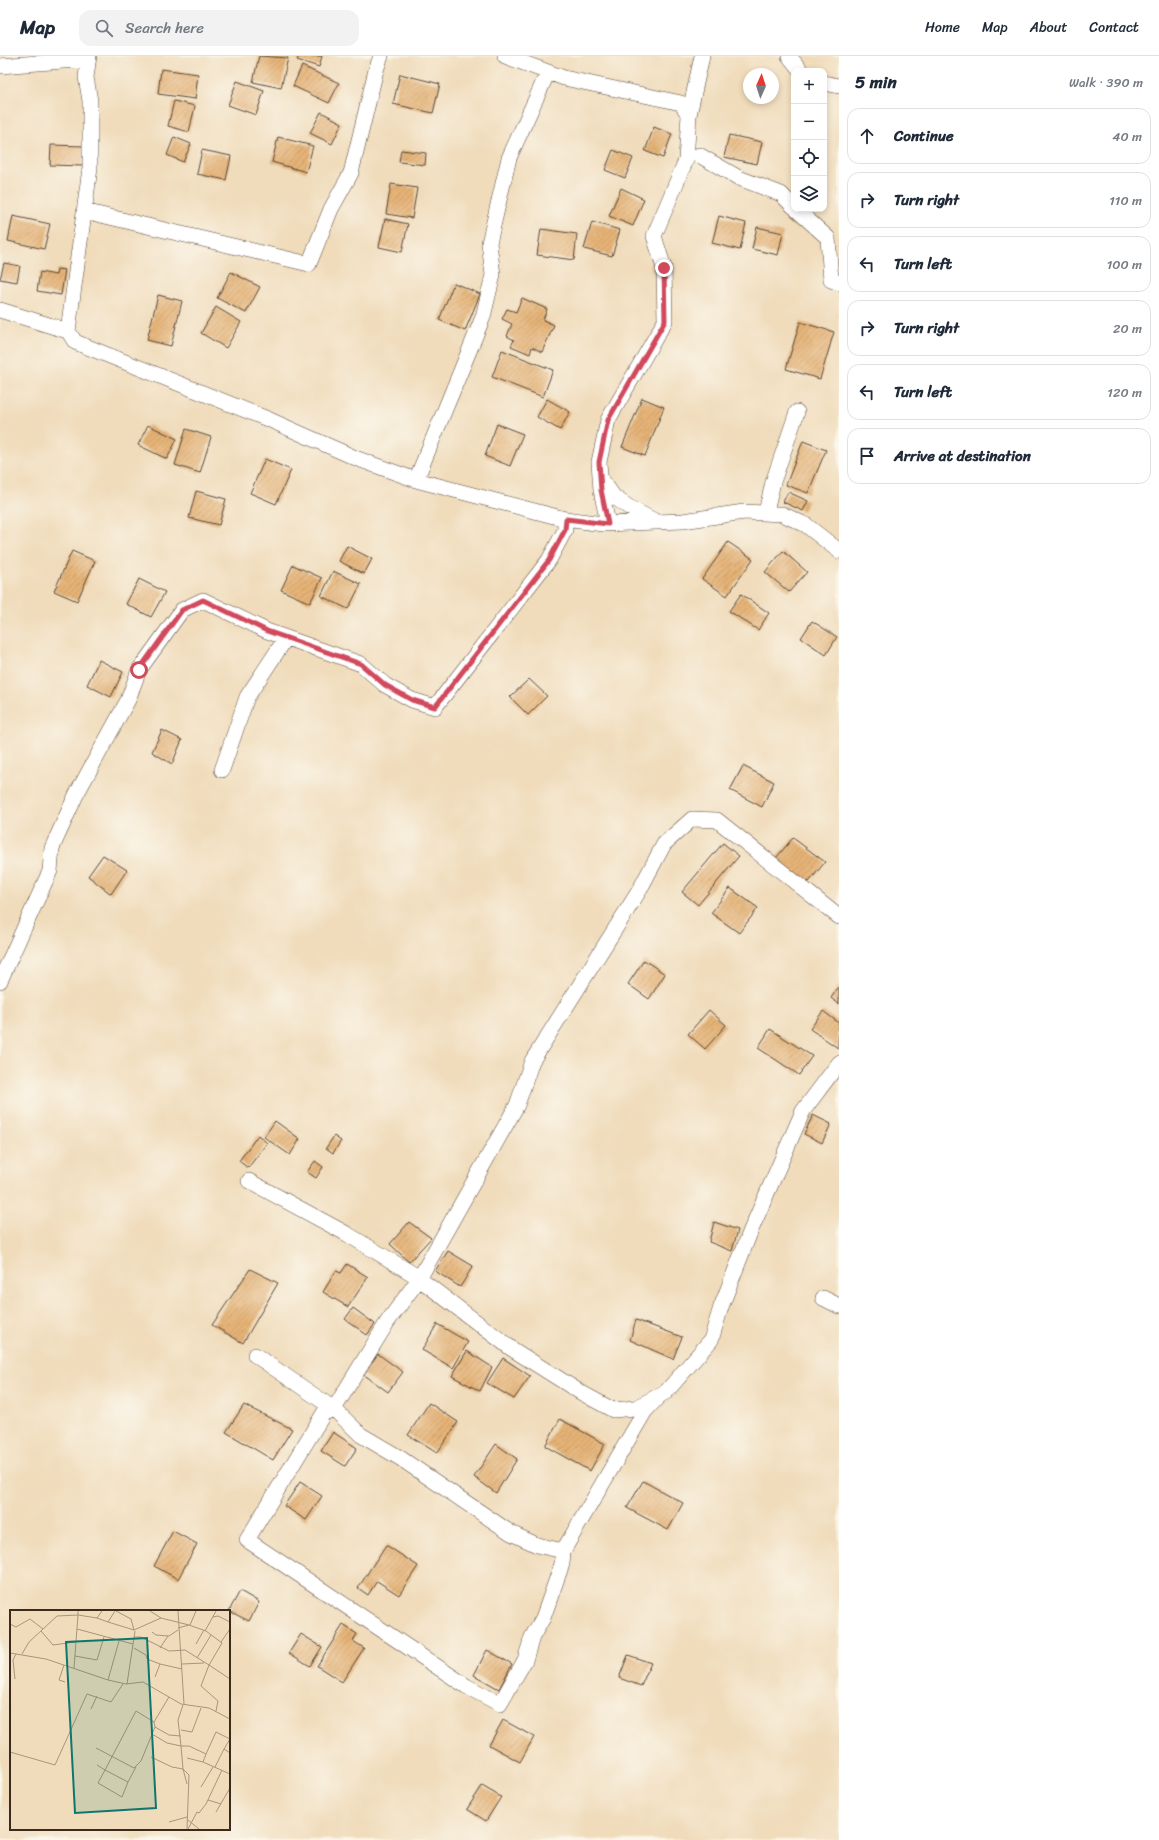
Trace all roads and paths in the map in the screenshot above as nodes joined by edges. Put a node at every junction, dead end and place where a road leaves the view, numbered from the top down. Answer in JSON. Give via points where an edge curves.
{"nodes":[{"id":1,"x":381,"y":56,"type":"edge"},
{"id":2,"x":505,"y":56,"type":"edge"},
{"id":3,"x":702,"y":56,"type":"edge"},
{"id":4,"x":789,"y":56,"type":"edge"},
{"id":5,"x":89,"y":58,"type":"edge"},
{"id":6,"x":0,"y":66,"type":"edge"},
{"id":7,"x":799,"y":68,"type":"edge"},
{"id":8,"x":548,"y":72,"type":"junction"},
{"id":9,"x":827,"y":84,"type":"edge"},
{"id":10,"x":839,"y":86,"type":"edge"},
{"id":11,"x":688,"y":115,"type":"junction"},
{"id":12,"x":699,"y":155,"type":"dead end"},
{"id":13,"x":791,"y":204,"type":"edge"},
{"id":14,"x":84,"y":211,"type":"junction"},
{"id":15,"x":799,"y":212,"type":"edge"},
{"id":16,"x":839,"y":283,"type":"edge"},
{"id":17,"x":0,"y":310,"type":"edge"},
{"id":18,"x":68,"y":331,"type":"junction"},
{"id":19,"x":797,"y":412,"type":"dead end"},
{"id":20,"x":600,"y":478,"type":"junction"},
{"id":21,"x":416,"y":480,"type":"junction"},
{"id":22,"x":766,"y":512,"type":"junction"},
{"id":23,"x":566,"y":519,"type":"junction"},
{"id":24,"x":656,"y":521,"type":"junction"},
{"id":25,"x":608,"y":524,"type":"junction"},
{"id":26,"x":839,"y":552,"type":"edge"},
{"id":27,"x":286,"y":638,"type":"junction"},
{"id":28,"x":222,"y":770,"type":"dead end"},
{"id":29,"x":839,"y":917,"type":"edge"},
{"id":30,"x":0,"y":981,"type":"edge"},
{"id":31,"x":839,"y":1062,"type":"edge"},
{"id":32,"x":249,"y":1181,"type":"dead end"},
{"id":33,"x":419,"y":1279,"type":"junction"},
{"id":34,"x":823,"y":1298,"type":"dead end"},
{"id":35,"x":839,"y":1306,"type":"edge"},
{"id":36,"x":255,"y":1355,"type":"dead end"},
{"id":37,"x":660,"y":1395,"type":"junction"},
{"id":38,"x":334,"y":1409,"type":"junction"},
{"id":39,"x":563,"y":1551,"type":"junction"}],
"edges":[{"from":1,"to":14,"type":"street","via":[[351,173],[331,209],[309,264]]},
{"from":2,"to":8,"type":"street"},
{"from":3,"to":11,"type":"street"},
{"from":4,"to":7,"type":"street"},
{"from":5,"to":6,"type":"street"},
{"from":5,"to":14,"type":"street","via":[[86,77],[90,101],[90,161]]},
{"from":8,"to":11,"type":"street","via":[[564,78],[681,103]]},
{"from":8,"to":21,"type":"street","via":[[509,158],[489,243],[493,275],[483,317]]},
{"from":9,"to":10,"type":"street"},
{"from":11,"to":20,"type":"street","via":[[686,160],[654,236],[664,268],[665,321],[608,420],[599,462]]},
{"from":12,"to":13,"type":"street","via":[[740,178],[781,194]]},
{"from":14,"to":18,"type":"street"},
{"from":15,"to":16,"type":"street","via":[[828,238],[831,280]]},
{"from":17,"to":18,"type":"street"},
{"from":18,"to":21,"type":"street","via":[[75,342],[358,459]]},
{"from":19,"to":22,"type":"street","via":[[773,482]]},
{"from":20,"to":24,"type":"street","via":[[614,497]]},
{"from":20,"to":25,"type":"street"},
{"from":21,"to":23,"type":"street"},
{"from":22,"to":24,"type":"street","via":[[744,512],[683,522]]},
{"from":22,"to":26,"type":"street","via":[[782,514],[806,525]]},
{"from":23,"to":25,"type":"street"},
{"from":23,"to":27,"type":"street","via":[[565,530],[549,560],[435,707],[412,700],[385,685],[361,664]]},
{"from":24,"to":25,"type":"street"},
{"from":27,"to":28,"type":"street","via":[[247,697]]},
{"from":27,"to":30,"type":"street","via":[[203,600],[182,610],[139,670],[128,700],[76,795],[52,848],[50,872]]},
{"from":29,"to":33,"type":"street","via":[[717,820],[692,819],[664,844],[638,891],[532,1061],[517,1105]]},
{"from":31,"to":37,"type":"street","via":[[803,1111],[751,1230],[711,1340],[666,1392]]},
{"from":32,"to":33,"type":"street","via":[[347,1234]]},
{"from":33,"to":37,"type":"street","via":[[512,1349],[613,1410],[635,1408]]},
{"from":33,"to":38,"type":"street","via":[[388,1321]]},
{"from":34,"to":35,"type":"street"},
{"from":36,"to":38,"type":"street"},
{"from":37,"to":39,"type":"street","via":[[645,1411]]},
{"from":38,"to":39,"type":"street","via":[[361,1435],[400,1458],[511,1533],[536,1545]]},
{"from":38,"to":39,"type":"street","via":[[324,1413],[247,1540],[466,1686],[500,1704],[525,1660],[532,1637],[543,1618],[562,1564]]}]}
